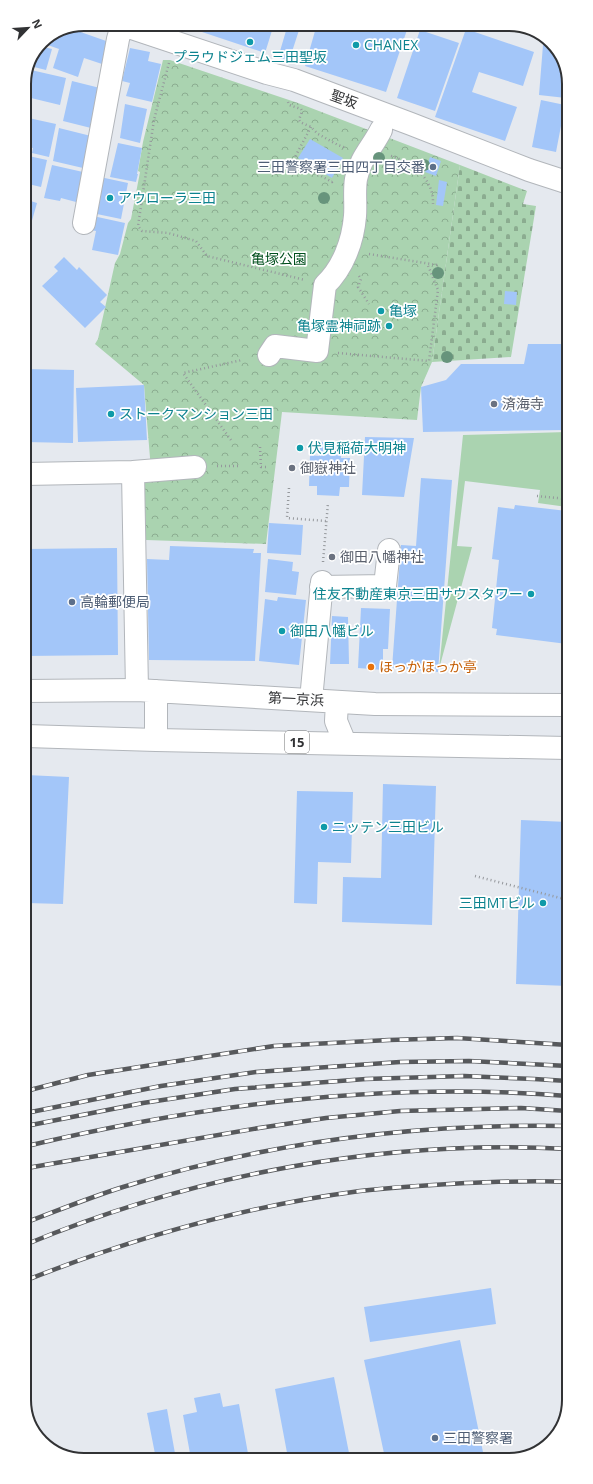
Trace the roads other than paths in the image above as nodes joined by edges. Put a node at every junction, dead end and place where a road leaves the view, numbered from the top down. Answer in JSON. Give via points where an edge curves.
{"nodes":[{"id":1,"x":120,"y":31,"type":"edge"},
{"id":2,"x":142,"y":31,"type":"edge"},
{"id":3,"x":381,"y":130,"type":"dead end"},
{"id":4,"x":562,"y":181,"type":"edge"},
{"id":5,"x":84,"y":223,"type":"dead end"},
{"id":6,"x":269,"y":355,"type":"dead end"},
{"id":7,"x":195,"y":467,"type":"dead end"},
{"id":8,"x":133,"y":472,"type":"junction"},
{"id":9,"x":31,"y":474,"type":"edge"},
{"id":10,"x":389,"y":550,"type":"dead end"},
{"id":11,"x":31,"y":691,"type":"edge"},
{"id":12,"x":147,"y":691,"type":"junction"},
{"id":13,"x":311,"y":700,"type":"junction"},
{"id":14,"x":337,"y":702,"type":"junction"},
{"id":15,"x":562,"y":705,"type":"edge"},
{"id":16,"x":31,"y":736,"type":"edge"},
{"id":17,"x":156,"y":740,"type":"junction"},
{"id":18,"x":345,"y":743,"type":"junction"},
{"id":19,"x":562,"y":748,"type":"edge"}],
"edges":[{"from":1,"to":5,"type":"main road"},
{"from":2,"to":4,"type":"main road","name":"聖坂","via":[[294,80]]},
{"from":3,"to":6,"type":"main road","via":[[364,158],[356,179],[355,216],[342,265],[325,285],[317,351],[275,346]]},
{"from":7,"to":8,"type":"main road"},
{"from":8,"to":9,"type":"main road"},
{"from":8,"to":12,"type":"main road"},
{"from":10,"to":13,"type":"main road","via":[[385,586],[321,585]]},
{"from":11,"to":12,"type":"main road","name":"第一京浜"},
{"from":12,"to":13,"type":"main road","name":"第一京浜"},
{"from":12,"to":17,"type":"main road"},
{"from":13,"to":14,"type":"main road","name":"第一京浜"},
{"from":14,"to":15,"type":"main road","name":"第一京浜"},
{"from":14,"to":18,"type":"main road","via":[[336,721]]},
{"from":16,"to":17,"type":"main road","number":"15"},
{"from":17,"to":18,"type":"main road","number":"15"},
{"from":18,"to":19,"type":"main road","number":"15"}]}
